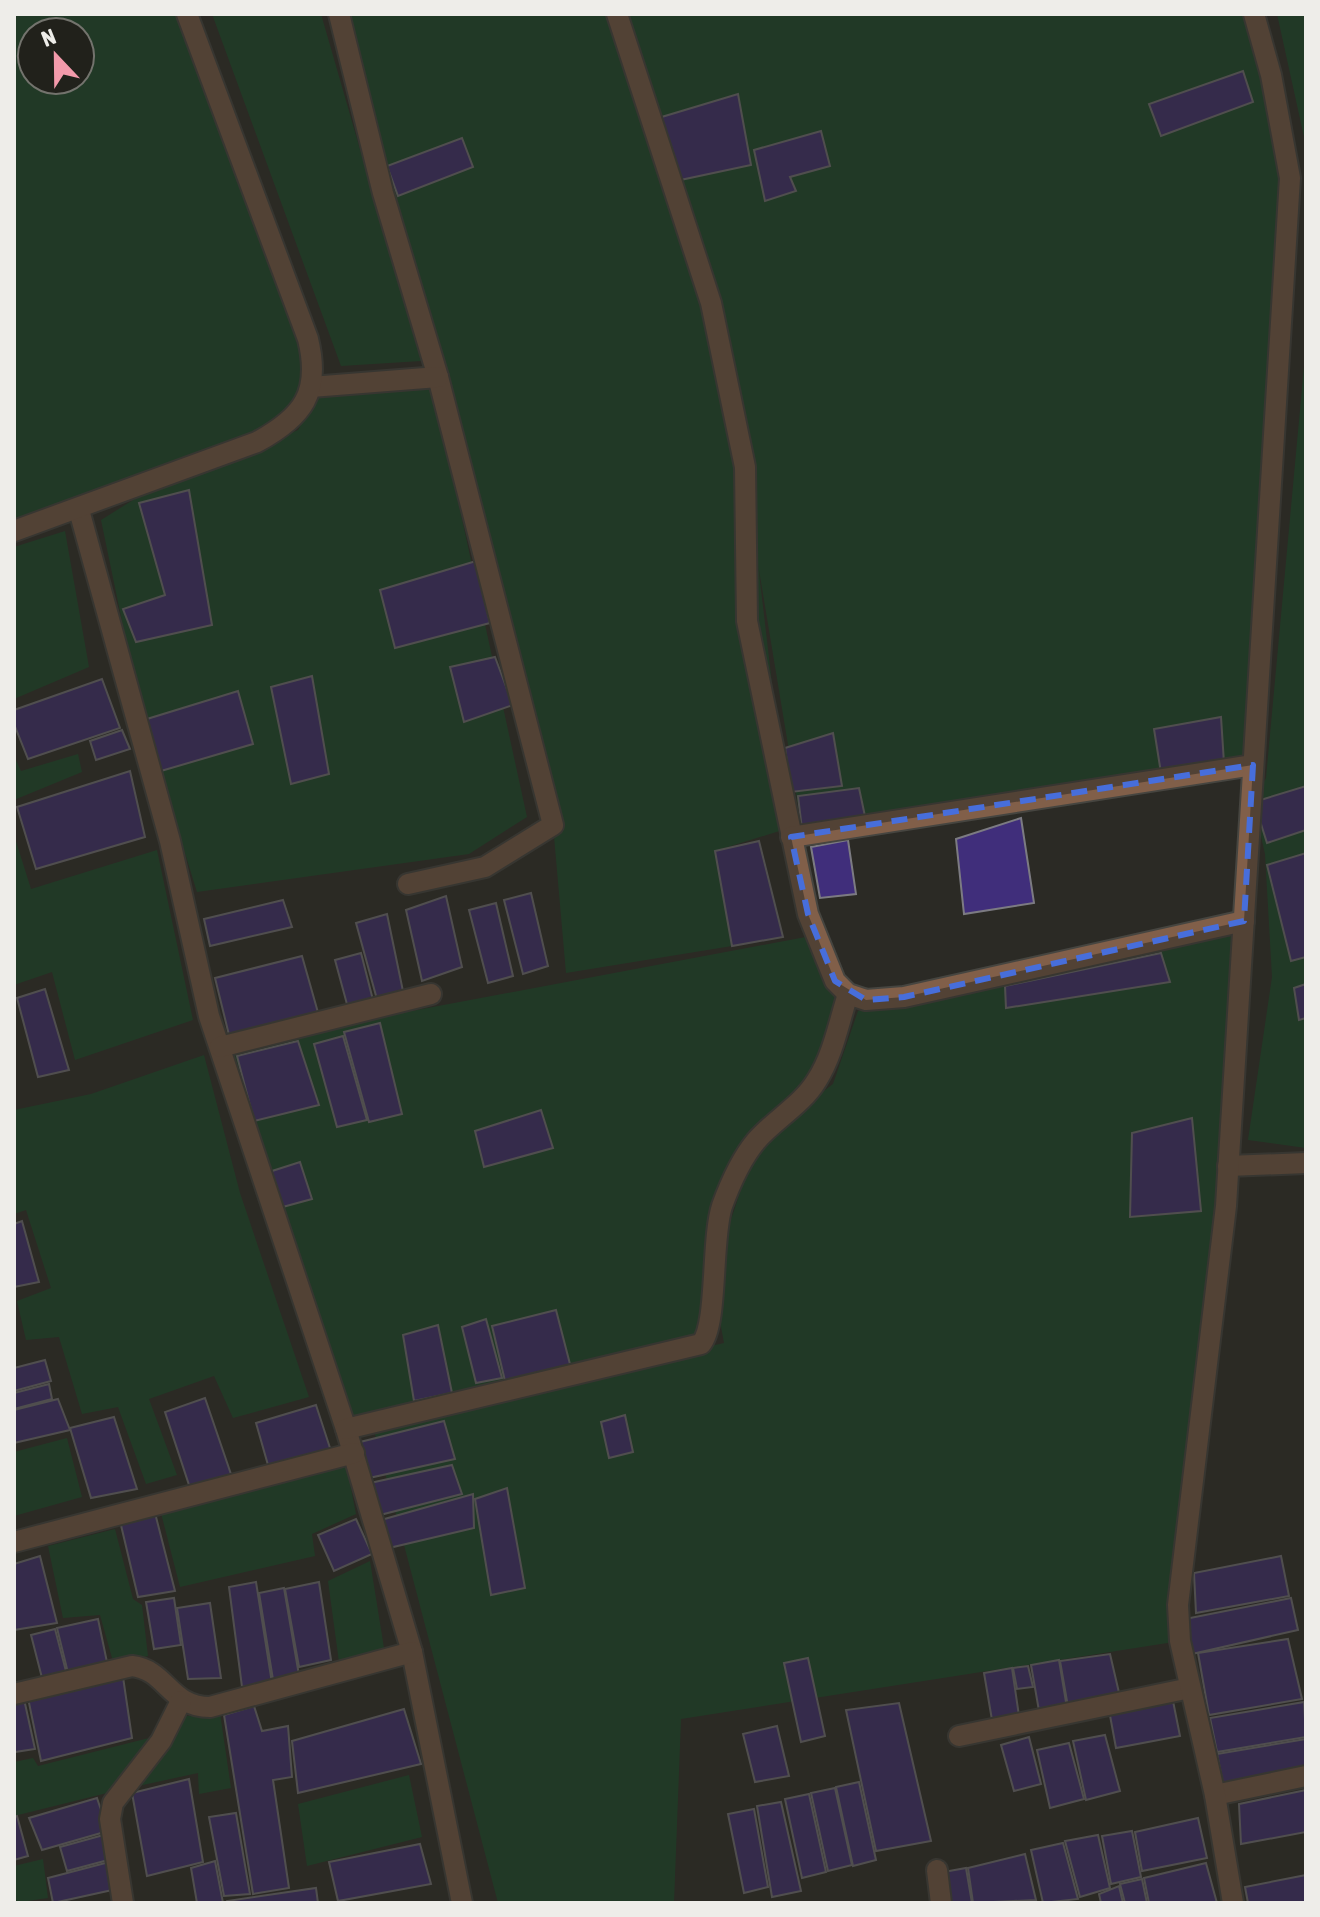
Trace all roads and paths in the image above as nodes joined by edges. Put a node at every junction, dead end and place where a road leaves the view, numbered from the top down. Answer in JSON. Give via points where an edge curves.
{"nodes":[{"id":1,"x":187,"y":14,"type":"edge"},
{"id":2,"x":339,"y":14,"type":"edge"},
{"id":3,"x":617,"y":14,"type":"edge"},
{"id":4,"x":1254,"y":14,"type":"edge"},
{"id":5,"x":438,"y":377,"type":"junction"},
{"id":6,"x":311,"y":387,"type":"junction"},
{"id":7,"x":79,"y":510,"type":"junction"},
{"id":8,"x":14,"y":531,"type":"edge"},
{"id":9,"x":1253,"y":765,"type":"junction"},
{"id":10,"x":791,"y":837,"type":"junction"},
{"id":11,"x":408,"y":884,"type":"dead end"},
{"id":12,"x":1244,"y":921,"type":"junction"},
{"id":13,"x":431,"y":994,"type":"dead end"},
{"id":14,"x":848,"y":994,"type":"junction"},
{"id":15,"x":220,"y":1047,"type":"junction"},
{"id":16,"x":1306,"y":1163,"type":"edge"},
{"id":17,"x":1228,"y":1166,"type":"junction"},
{"id":18,"x":346,"y":1429,"type":"junction"},
{"id":19,"x":354,"y":1453,"type":"junction"},
{"id":20,"x":14,"y":1542,"type":"edge"},
{"id":21,"x":412,"y":1652,"type":"junction"},
{"id":22,"x":1190,"y":1688,"type":"junction"},
{"id":23,"x":14,"y":1694,"type":"edge"},
{"id":24,"x":181,"y":1701,"type":"junction"},
{"id":25,"x":959,"y":1736,"type":"dead end"},
{"id":26,"x":1306,"y":1776,"type":"edge"},
{"id":27,"x":1215,"y":1795,"type":"junction"},
{"id":28,"x":937,"y":1870,"type":"dead end"},
{"id":29,"x":123,"y":1903,"type":"edge"},
{"id":30,"x":462,"y":1903,"type":"edge"},
{"id":31,"x":941,"y":1903,"type":"edge"},
{"id":32,"x":1233,"y":1903,"type":"edge"}],
"edges":[{"from":1,"to":6,"type":"street","via":[[308,339]]},
{"from":2,"to":5,"type":"street","via":[[379,179]]},
{"from":3,"to":10,"type":"street","via":[[711,303],[733,407],[746,480],[747,621]]},
{"from":4,"to":9,"type":"street","via":[[1290,178]]},
{"from":5,"to":6,"type":"street"},
{"from":5,"to":11,"type":"street","via":[[553,825],[485,867]]},
{"from":6,"to":7,"type":"street","via":[[301,410],[285,427]]},
{"from":7,"to":8,"type":"street"},
{"from":7,"to":15,"type":"street"},
{"from":9,"to":10,"type":"street"},
{"from":9,"to":12,"type":"street"},
{"from":10,"to":14,"type":"street","via":[[808,914],[835,981]]},
{"from":12,"to":14,"type":"street","via":[[904,997],[866,1000]]},
{"from":12,"to":17,"type":"street"},
{"from":13,"to":15,"type":"street"},
{"from":14,"to":18,"type":"street","via":[[817,1082],[757,1141],[722,1207],[713,1257],[711,1321],[701,1344]]},
{"from":15,"to":18,"type":"street"},
{"from":16,"to":17,"type":"street"},
{"from":17,"to":22,"type":"street","via":[[1178,1605]]},
{"from":18,"to":19,"type":"street"},
{"from":19,"to":20,"type":"street"},
{"from":19,"to":21,"type":"street"},
{"from":21,"to":24,"type":"street","via":[[210,1707]]},
{"from":21,"to":30,"type":"street"},
{"from":22,"to":25,"type":"street"},
{"from":22,"to":27,"type":"street"},
{"from":23,"to":24,"type":"street","via":[[132,1666],[145,1667]]},
{"from":24,"to":29,"type":"street","via":[[161,1741],[113,1803],[110,1819]]},
{"from":26,"to":27,"type":"street"},
{"from":27,"to":32,"type":"street"},
{"from":28,"to":31,"type":"street"}]}
